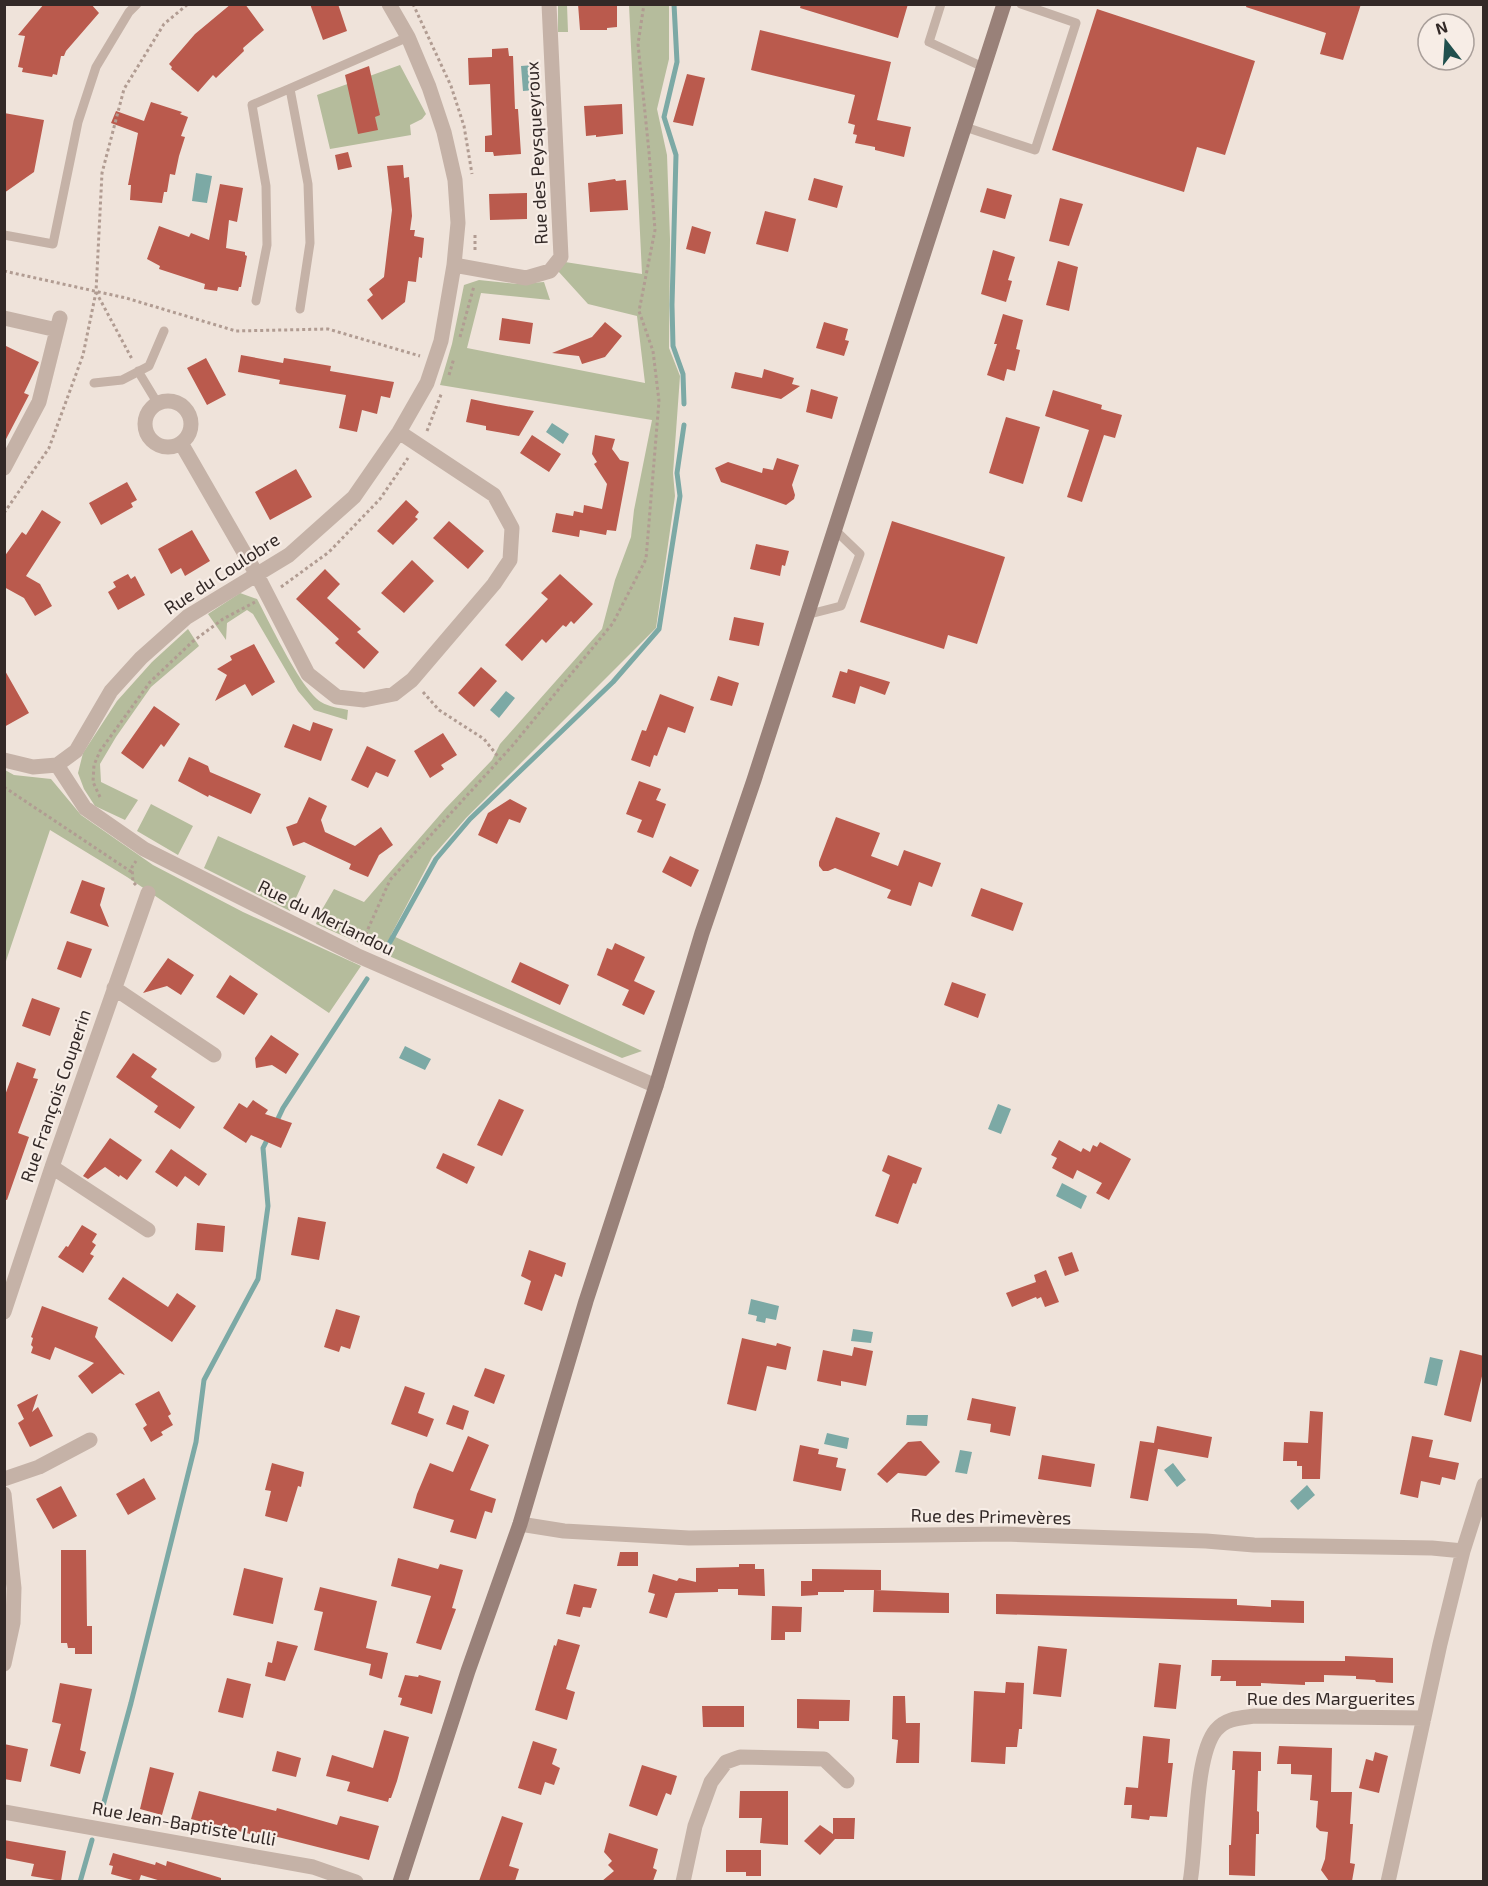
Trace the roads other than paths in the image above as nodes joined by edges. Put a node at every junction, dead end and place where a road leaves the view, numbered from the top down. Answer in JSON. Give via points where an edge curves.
{"nodes":[{"id":1,"x":136,"y":4,"type":"edge"},
{"id":2,"x":389,"y":4,"type":"edge"},
{"id":3,"x":549,"y":4,"type":"edge"},
{"id":4,"x":941,"y":4,"type":"edge"},
{"id":5,"x":1004,"y":4,"type":"edge"},
{"id":6,"x":1021,"y":4,"type":"edge"},
{"id":7,"x":408,"y":37,"type":"junction"},
{"id":8,"x":983,"y":67,"type":"junction"},
{"id":9,"x":290,"y":88,"type":"junction"},
{"id":10,"x":965,"y":127,"type":"junction"},
{"id":11,"x":4,"y":235,"type":"edge"},
{"id":12,"x":454,"y":264,"type":"junction"},
{"id":13,"x":256,"y":301,"type":"dead end"},
{"id":14,"x":300,"y":309,"type":"dead end"},
{"id":15,"x":4,"y":318,"type":"edge"},
{"id":16,"x":164,"y":332,"type":"dead end"},
{"id":17,"x":138,"y":371,"type":"junction"},
{"id":18,"x":93,"y":383,"type":"dead end"},
{"id":19,"x":158,"y":404,"type":"junction"},
{"id":20,"x":399,"y":432,"type":"junction"},
{"id":21,"x":181,"y":443,"type":"junction"},
{"id":22,"x":4,"y":468,"type":"edge"},
{"id":23,"x":834,"y":529,"type":"junction"},
{"id":24,"x":257,"y":576,"type":"junction"},
{"id":25,"x":806,"y":615,"type":"junction"},
{"id":26,"x":4,"y":760,"type":"edge"},
{"id":27,"x":57,"y":765,"type":"junction"},
{"id":28,"x":148,"y":893,"type":"road end"},
{"id":29,"x":114,"y":988,"type":"junction"},
{"id":30,"x":214,"y":1055,"type":"dead end"},
{"id":31,"x":656,"y":1086,"type":"junction"},
{"id":32,"x":52,"y":1167,"type":"junction"},
{"id":33,"x":148,"y":1230,"type":"dead end"},
{"id":34,"x":4,"y":1312,"type":"edge"},
{"id":35,"x":90,"y":1440,"type":"dead end"},
{"id":36,"x":4,"y":1479,"type":"edge"},
{"id":37,"x":1484,"y":1485,"type":"edge"},
{"id":38,"x":4,"y":1494,"type":"edge"},
{"id":39,"x":520,"y":1524,"type":"junction"},
{"id":40,"x":1463,"y":1551,"type":"junction"},
{"id":41,"x":4,"y":1664,"type":"edge"},
{"id":42,"x":1424,"y":1718,"type":"junction"},
{"id":43,"x":846,"y":1781,"type":"dead end"},
{"id":44,"x":4,"y":1812,"type":"edge"},
{"id":45,"x":356,"y":1881,"type":"edge"},
{"id":46,"x":400,"y":1881,"type":"edge"},
{"id":47,"x":683,"y":1881,"type":"edge"},
{"id":48,"x":1190,"y":1881,"type":"edge"},
{"id":49,"x":1388,"y":1881,"type":"edge"}],
"edges":[{"from":1,"to":11,"type":"lane","via":[[96,67],[78,122],[52,244]]},
{"from":2,"to":7,"type":"street","name":"Rue du Coulobre"},
{"from":3,"to":12,"type":"street","name":"Rue des Peysqueyroux","via":[[561,257],[550,271],[526,278]]},
{"from":4,"to":8,"type":"lane","via":[[929,42]]},
{"from":5,"to":8,"type":"main road"},
{"from":6,"to":10,"type":"lane","via":[[1076,23],[1035,150]]},
{"from":7,"to":9,"type":"lane"},
{"from":7,"to":12,"type":"street","name":"Rue du Coulobre","via":[[438,114],[455,180],[458,223]]},
{"from":8,"to":10,"type":"main road"},
{"from":9,"to":13,"type":"lane","via":[[252,105],[266,186],[267,245]]},
{"from":9,"to":14,"type":"lane","via":[[308,184],[310,243]]},
{"from":10,"to":23,"type":"main road"},
{"from":12,"to":20,"type":"street","name":"Rue du Coulobre","via":[[441,341],[427,383]]},
{"from":15,"to":22,"type":"street","via":[[59,324],[39,402]]},
{"from":16,"to":17,"type":"lane","via":[[149,366]]},
{"from":17,"to":18,"type":"lane","via":[[122,380]]},
{"from":17,"to":19,"type":"lane"},
{"from":19,"to":21,"type":"street","via":[[173,402],[190,416],[190,431]]},
{"from":19,"to":21,"type":"street","via":[[147,414],[148,436],[160,446]]},
{"from":20,"to":24,"type":"street","name":"Rue du Coulobre","via":[[354,497],[289,555]]},
{"from":20,"to":24,"type":"street","via":[[494,495],[512,528],[510,560],[412,680],[394,694],[364,700],[338,697],[308,674]]},
{"from":21,"to":24,"type":"street"},
{"from":23,"to":25,"type":"main road"},
{"from":23,"to":25,"type":"lane","via":[[860,554],[841,606]]},
{"from":24,"to":27,"type":"street","name":"Rue du Coulobre","via":[[187,617],[141,658],[111,691],[76,751]]},
{"from":25,"to":31,"type":"main road"},
{"from":26,"to":27,"type":"street","via":[[33,767]]},
{"from":27,"to":31,"type":"street","name":"Rue du Merlandou","via":[[85,808],[144,849],[356,955]]},
{"from":28,"to":29,"type":"street","name":"Rue François Couperin"},
{"from":29,"to":30,"type":"street"},
{"from":29,"to":32,"type":"street","name":"Rue François Couperin"},
{"from":31,"to":39,"type":"main road"},
{"from":32,"to":33,"type":"street"},
{"from":32,"to":34,"type":"street","name":"Rue François Couperin"},
{"from":35,"to":36,"type":"street","via":[[39,1467]]},
{"from":37,"to":40,"type":"street"},
{"from":38,"to":41,"type":"street","via":[[14,1588],[13,1623]]},
{"from":39,"to":40,"type":"street","name":"Rue des Primevères","via":[[564,1531],[689,1538],[1004,1534]]},
{"from":39,"to":46,"type":"main road"},
{"from":40,"to":42,"type":"street"},
{"from":42,"to":48,"type":"street","name":"Rue des Marguerites","via":[[1255,1716],[1233,1718],[1216,1729],[1205,1749]]},
{"from":42,"to":49,"type":"street"},
{"from":43,"to":47,"type":"street","via":[[824,1759],[740,1757],[726,1762],[711,1782],[695,1826]]},
{"from":44,"to":45,"type":"street","name":"Rue Jean-Baptiste Lulli","via":[[313,1867]]}]}
